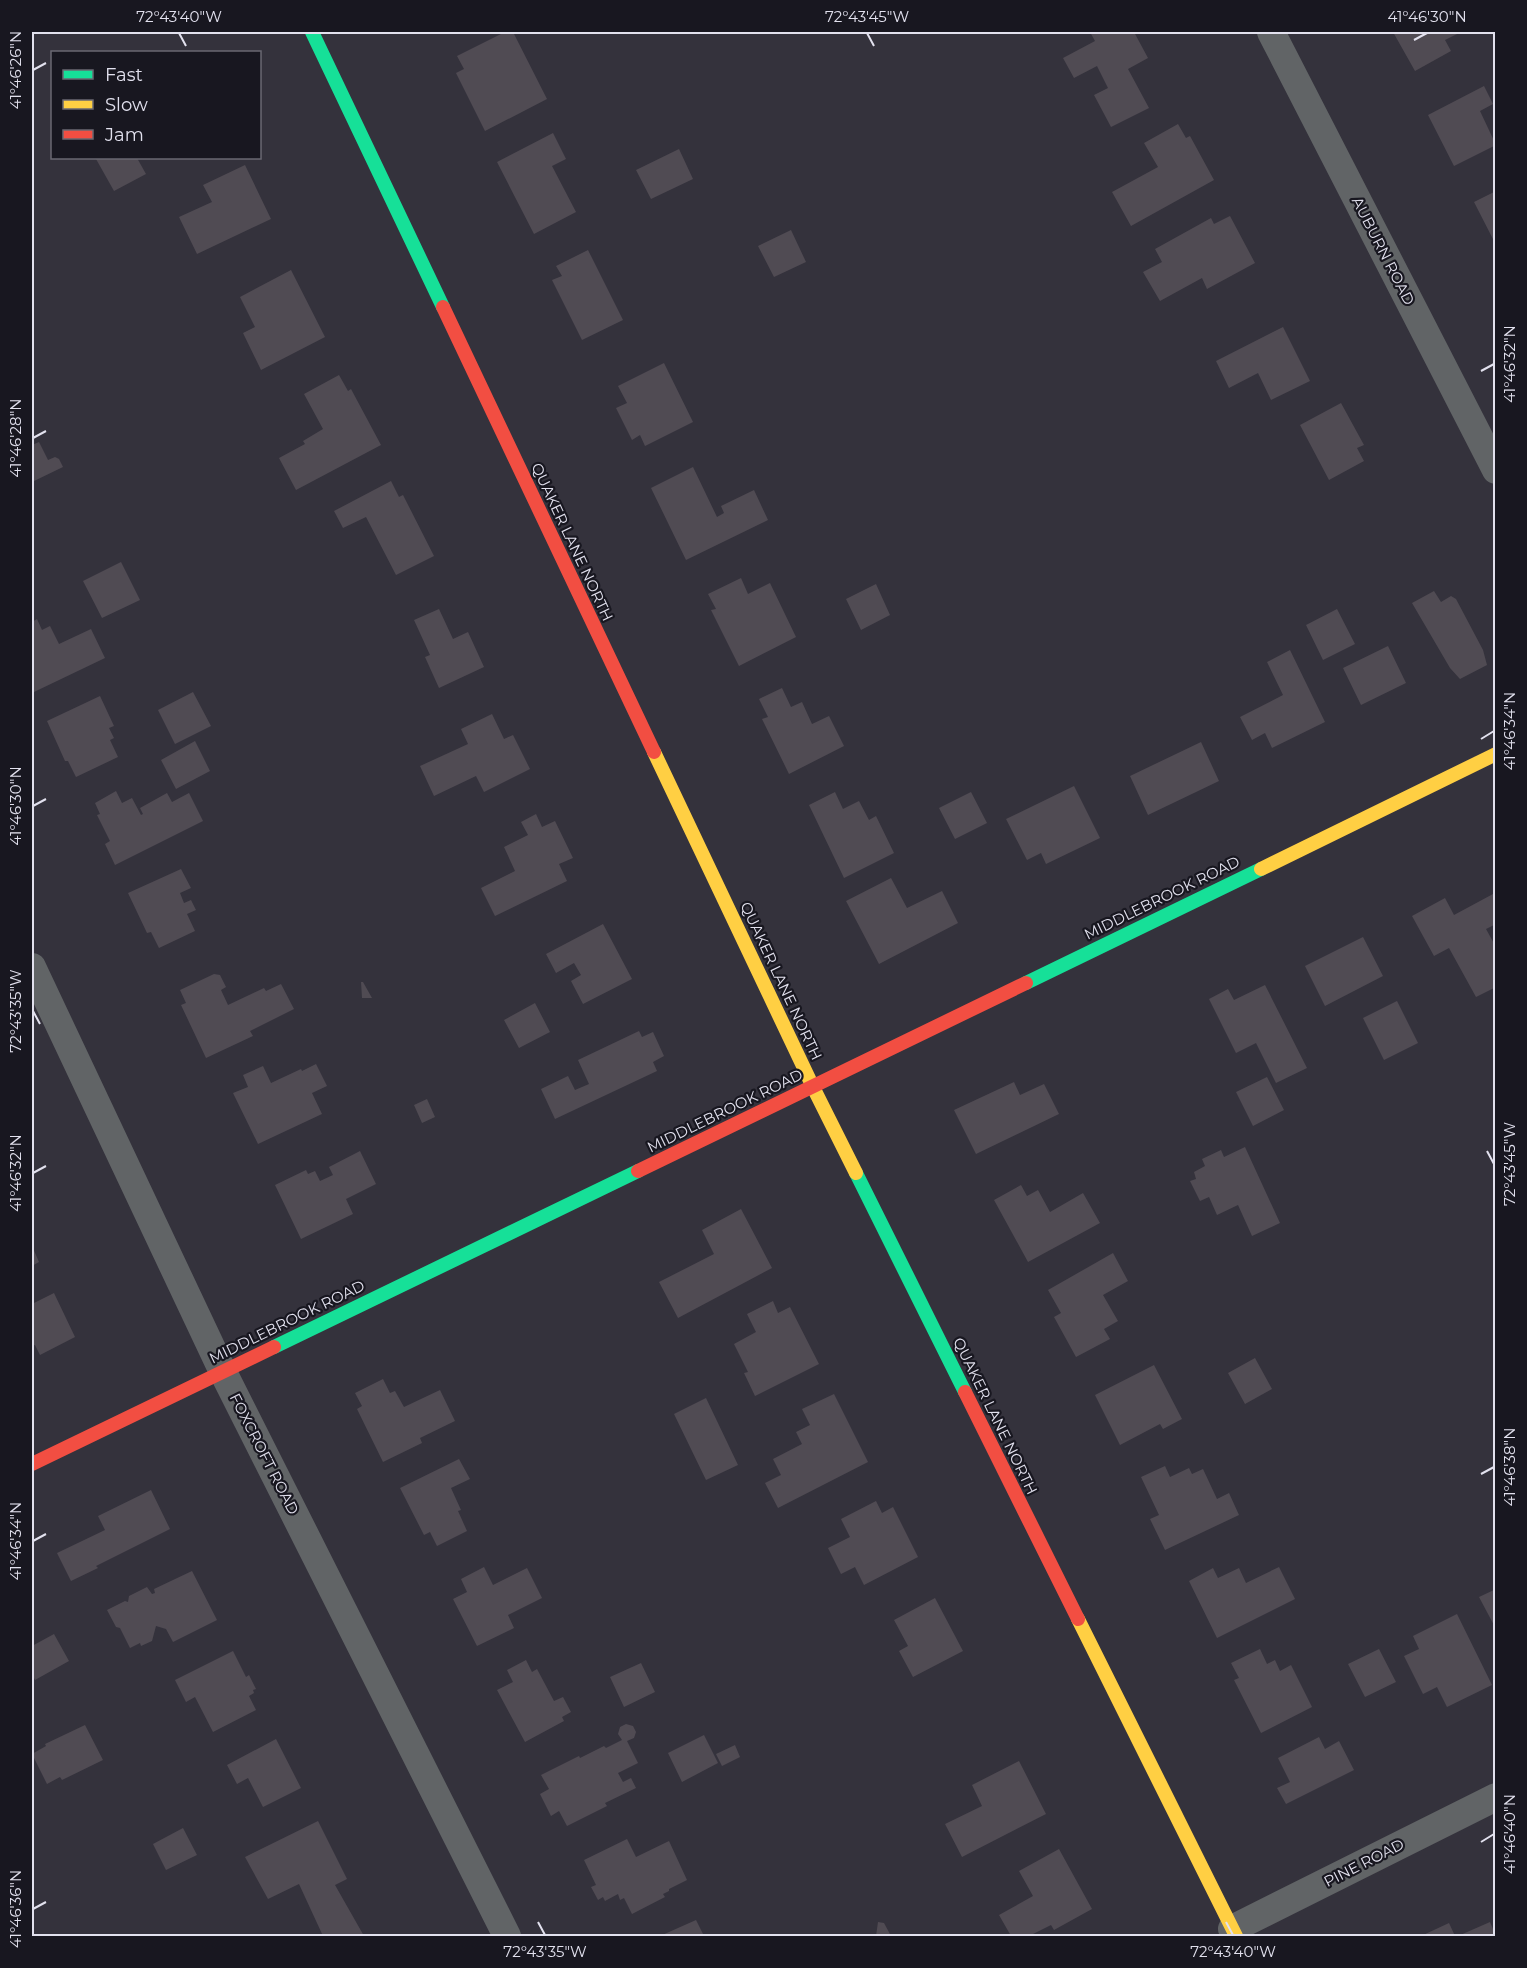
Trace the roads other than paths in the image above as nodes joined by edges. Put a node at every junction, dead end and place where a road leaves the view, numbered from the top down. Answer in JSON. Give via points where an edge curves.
{"nodes":[{"id":1,"x":312,"y":32,"type":"edge"},
{"id":2,"x":1271,"y":32,"type":"edge"},
{"id":3,"x":1496,"y":470,"type":"edge"},
{"id":4,"x":1496,"y":754,"type":"edge"},
{"id":5,"x":32,"y":967,"type":"edge"},
{"id":6,"x":813,"y":1087,"type":"junction"},
{"id":7,"x":222,"y":1372,"type":"junction"},
{"id":8,"x":32,"y":1464,"type":"edge"},
{"id":9,"x":1496,"y":1797,"type":"edge"},
{"id":10,"x":1234,"y":1933,"type":"edge"},
{"id":11,"x":507,"y":1936,"type":"edge"}],
"edges":[{"from":1,"to":6,"type":"street","name":"QUAKER LANE NORTH"},
{"from":2,"to":3,"type":"street","name":"AUBURN ROAD"},
{"from":4,"to":6,"type":"street","name":"MIDDLEBROOK ROAD"},
{"from":5,"to":7,"type":"street","name":"FOXCROFT ROAD"},
{"from":6,"to":7,"type":"street","name":"MIDDLEBROOK ROAD"},
{"from":6,"to":10,"type":"street","name":"QUAKER LANE NORTH"},
{"from":7,"to":8,"type":"street","name":"MIDDLEBROOK ROAD"},
{"from":7,"to":11,"type":"street","name":"FOXCROFT ROAD"},
{"from":9,"to":10,"type":"street","name":"PINE ROAD"}]}
